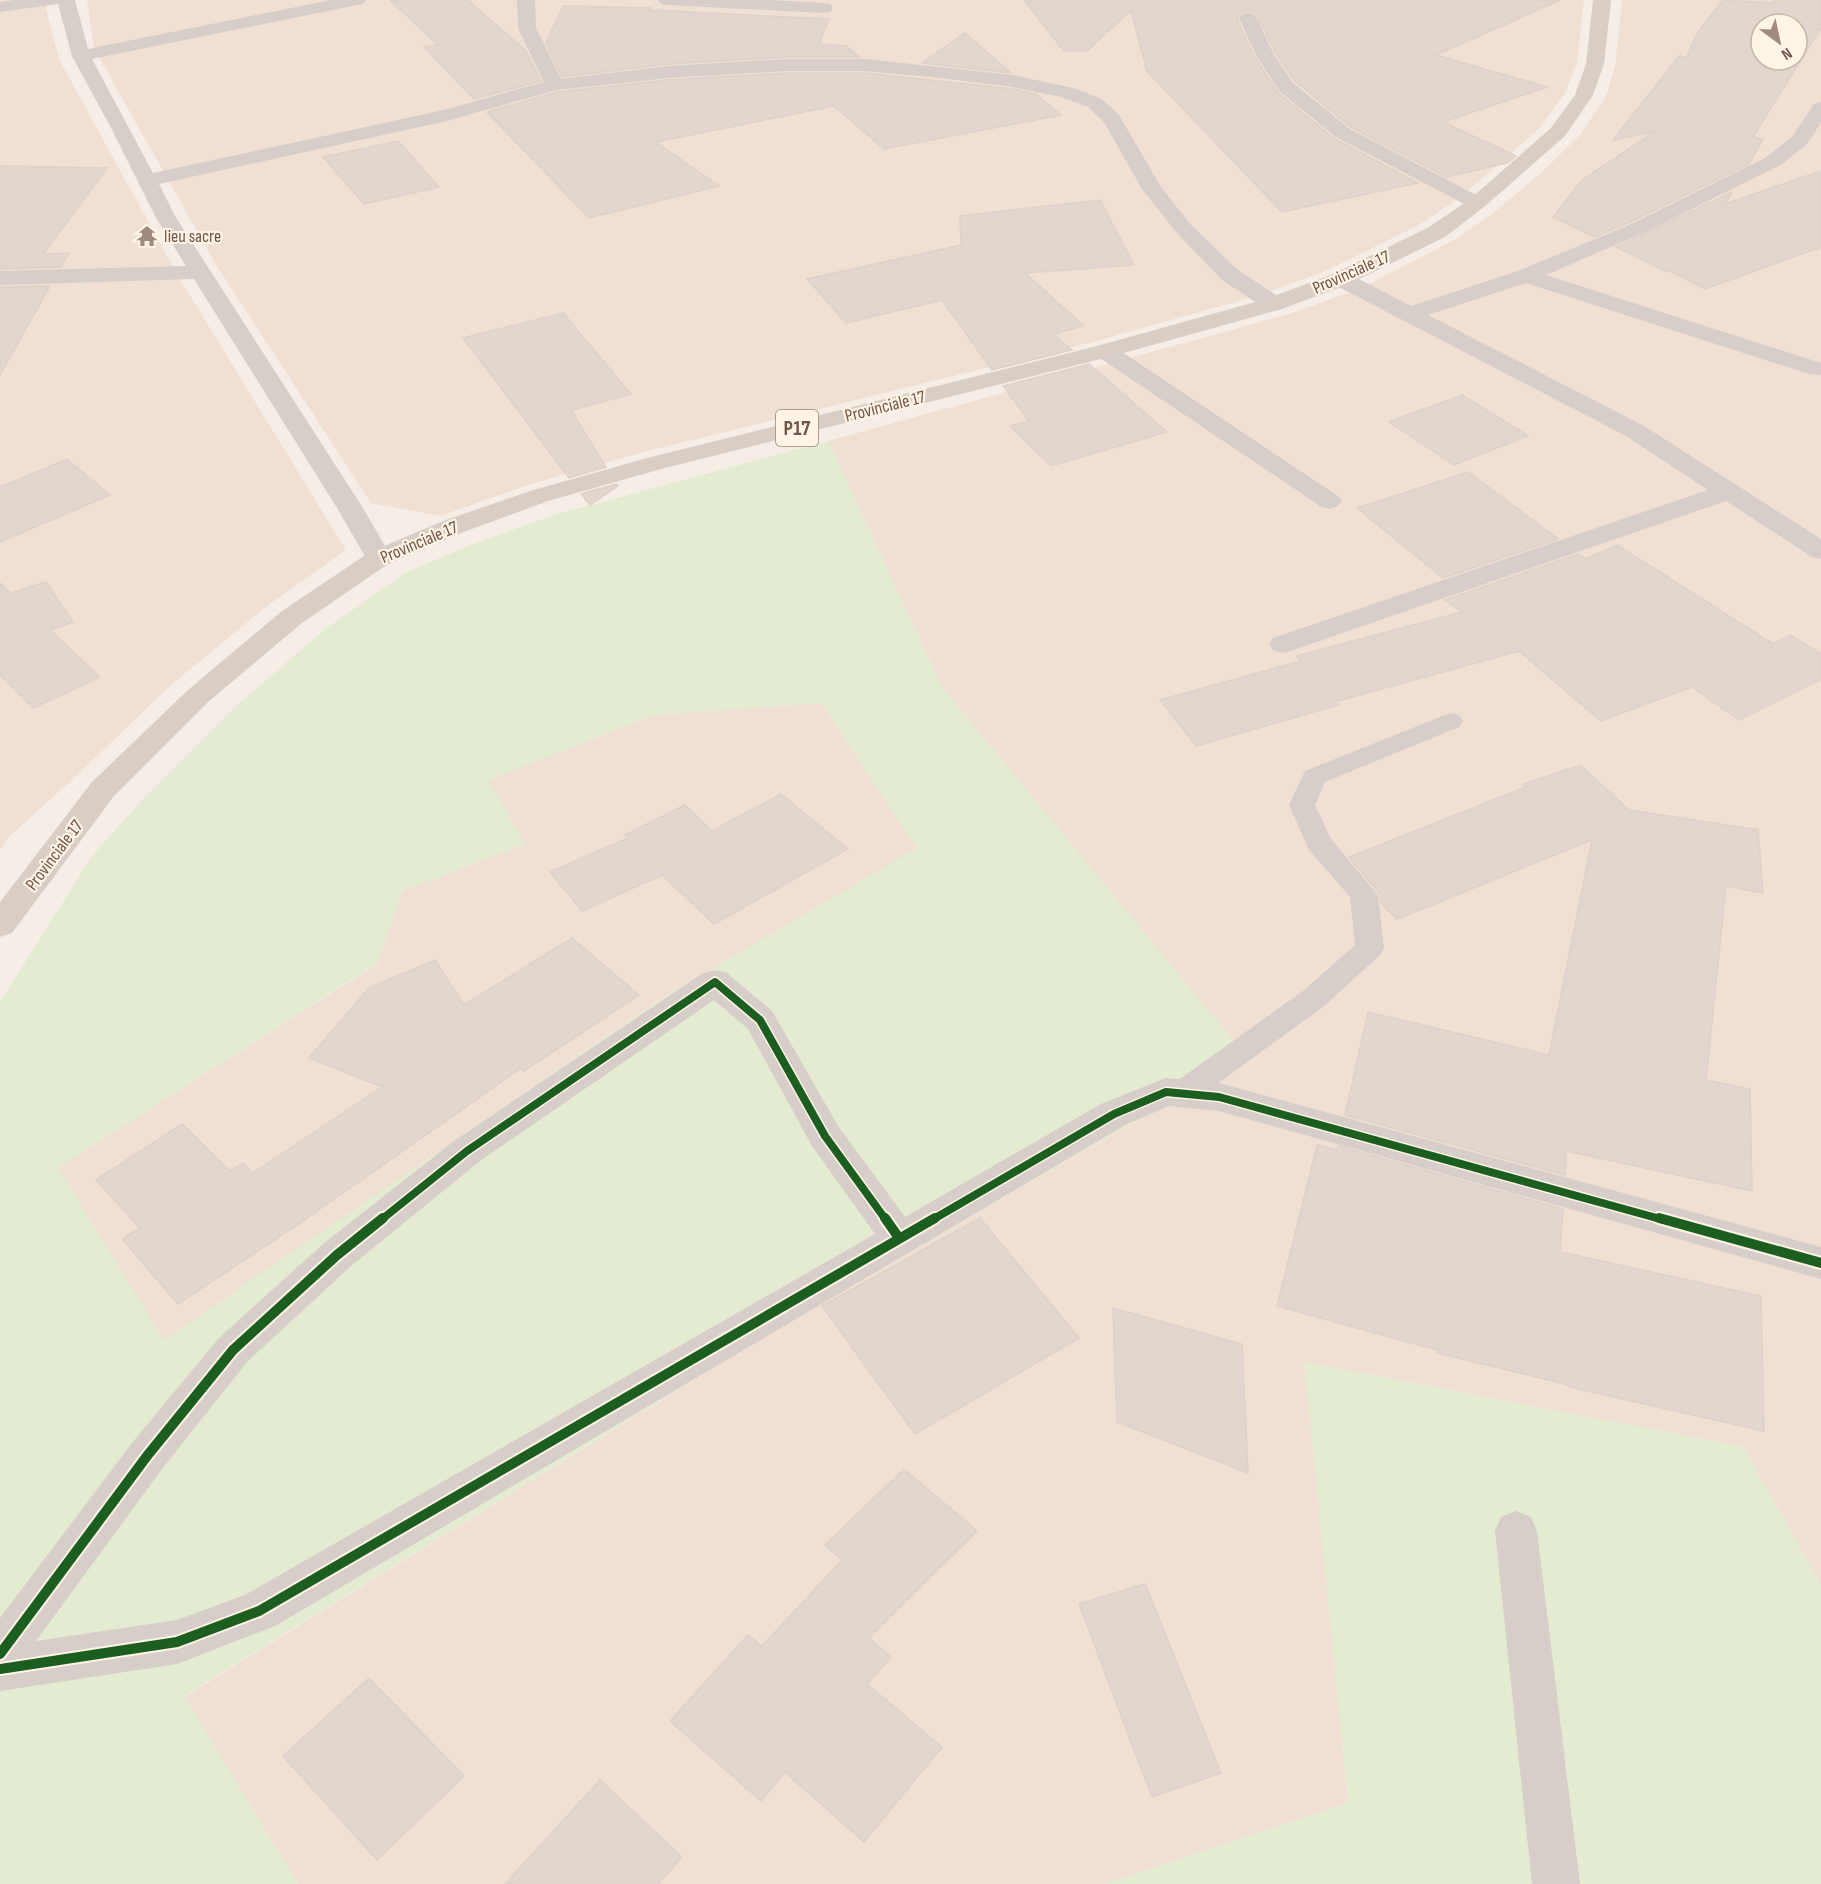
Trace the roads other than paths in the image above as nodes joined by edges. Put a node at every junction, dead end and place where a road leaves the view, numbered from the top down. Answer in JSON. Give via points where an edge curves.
{"nodes":[{"id":1,"x":54,"y":0,"type":"edge"},
{"id":2,"x":66,"y":0,"type":"edge"},
{"id":3,"x":357,"y":0,"type":"edge"},
{"id":4,"x":526,"y":0,"type":"edge"},
{"id":5,"x":667,"y":0,"type":"edge"},
{"id":6,"x":1602,"y":0,"type":"edge"},
{"id":7,"x":0,"y":7,"type":"edge"},
{"id":8,"x":824,"y":8,"type":"dead end"},
{"id":9,"x":1248,"y":18,"type":"dead end"},
{"id":10,"x":81,"y":56,"type":"junction"},
{"id":11,"x":555,"y":85,"type":"junction"},
{"id":12,"x":1821,"y":108,"type":"edge"},
{"id":13,"x":1798,"y":141,"type":"junction"},
{"id":14,"x":1821,"y":147,"type":"edge"},
{"id":15,"x":147,"y":180,"type":"junction"},
{"id":16,"x":1477,"y":203,"type":"junction"},
{"id":17,"x":200,"y":272,"type":"junction"},
{"id":18,"x":1526,"y":276,"type":"junction"},
{"id":19,"x":0,"y":278,"type":"edge"},
{"id":20,"x":1341,"y":279,"type":"junction"},
{"id":21,"x":1274,"y":304,"type":"junction"},
{"id":22,"x":1409,"y":314,"type":"junction"},
{"id":23,"x":1104,"y":351,"type":"junction"},
{"id":24,"x":1817,"y":369,"type":"dead end"},
{"id":25,"x":1729,"y":491,"type":"junction"},
{"id":26,"x":1329,"y":501,"type":"dead end"},
{"id":27,"x":1821,"y":551,"type":"edge"},
{"id":28,"x":379,"y":558,"type":"junction"},
{"id":29,"x":1282,"y":644,"type":"dead end"},
{"id":30,"x":1450,"y":721,"type":"dead end"},
{"id":31,"x":0,"y":925,"type":"edge"},
{"id":32,"x":1181,"y":1094,"type":"junction"},
{"id":33,"x":898,"y":1238,"type":"junction"},
{"id":34,"x":1821,"y":1263,"type":"edge"},
{"id":35,"x":1516,"y":1531,"type":"dead end"},
{"id":36,"x":0,"y":1654,"type":"edge"},
{"id":37,"x":0,"y":1669,"type":"edge"},
{"id":38,"x":1556,"y":1884,"type":"edge"}],
"edges":[{"from":1,"to":7,"type":"street"},
{"from":2,"to":10,"type":"street"},
{"from":3,"to":10,"type":"street"},
{"from":4,"to":11,"type":"street","via":[[527,28]]},
{"from":5,"to":8,"type":"street"},
{"from":6,"to":16,"type":"main road","name":"Provinciale 17","number":"P17","via":[[1595,64],[1584,95],[1558,132]]},
{"from":9,"to":16,"type":"street","via":[[1286,87],[1343,133]]},
{"from":10,"to":15,"type":"street"},
{"from":11,"to":15,"type":"street","via":[[447,115]]},
{"from":11,"to":21,"type":"street","via":[[668,72],[865,65],[1012,81],[1066,92],[1095,103],[1112,119],[1152,189],[1183,228],[1230,274]]},
{"from":12,"to":13,"type":"street"},
{"from":13,"to":14,"type":"street"},
{"from":13,"to":18,"type":"street","via":[[1772,162],[1735,181]]},
{"from":15,"to":17,"type":"street"},
{"from":16,"to":20,"type":"main road","name":"Provinciale 17","number":"P17","via":[[1437,232]]},
{"from":17,"to":19,"type":"street"},
{"from":17,"to":28,"type":"street"},
{"from":18,"to":22,"type":"street"},
{"from":18,"to":24,"type":"street"},
{"from":20,"to":21,"type":"main road","name":"Provinciale 17","number":"P17"},
{"from":20,"to":22,"type":"street"},
{"from":21,"to":23,"type":"main road","name":"Provinciale 17","number":"P17"},
{"from":22,"to":25,"type":"street","via":[[1635,432]]},
{"from":23,"to":26,"type":"street"},
{"from":23,"to":28,"type":"main road","name":"Provinciale 17","number":"P17","via":[[635,469],[517,504]]},
{"from":25,"to":27,"type":"street"},
{"from":25,"to":29,"type":"street"},
{"from":28,"to":31,"type":"main road","name":"Provinciale 17","number":"P17","via":[[292,617],[198,696],[103,789]]},
{"from":30,"to":32,"type":"lane","via":[[1314,777],[1302,805],[1319,843],[1364,895],[1370,948],[1313,999]]},
{"from":32,"to":33,"type":"street","via":[[1166,1092],[1113,1114]]},
{"from":32,"to":34,"type":"street","via":[[1231,1100]]},
{"from":33,"to":36,"type":"street","via":[[825,1136],[760,1020],[715,982],[467,1151],[337,1255],[233,1350],[147,1456]]},
{"from":33,"to":37,"type":"street","via":[[259,1611],[177,1642]]},
{"from":35,"to":38,"type":"street"}]}
